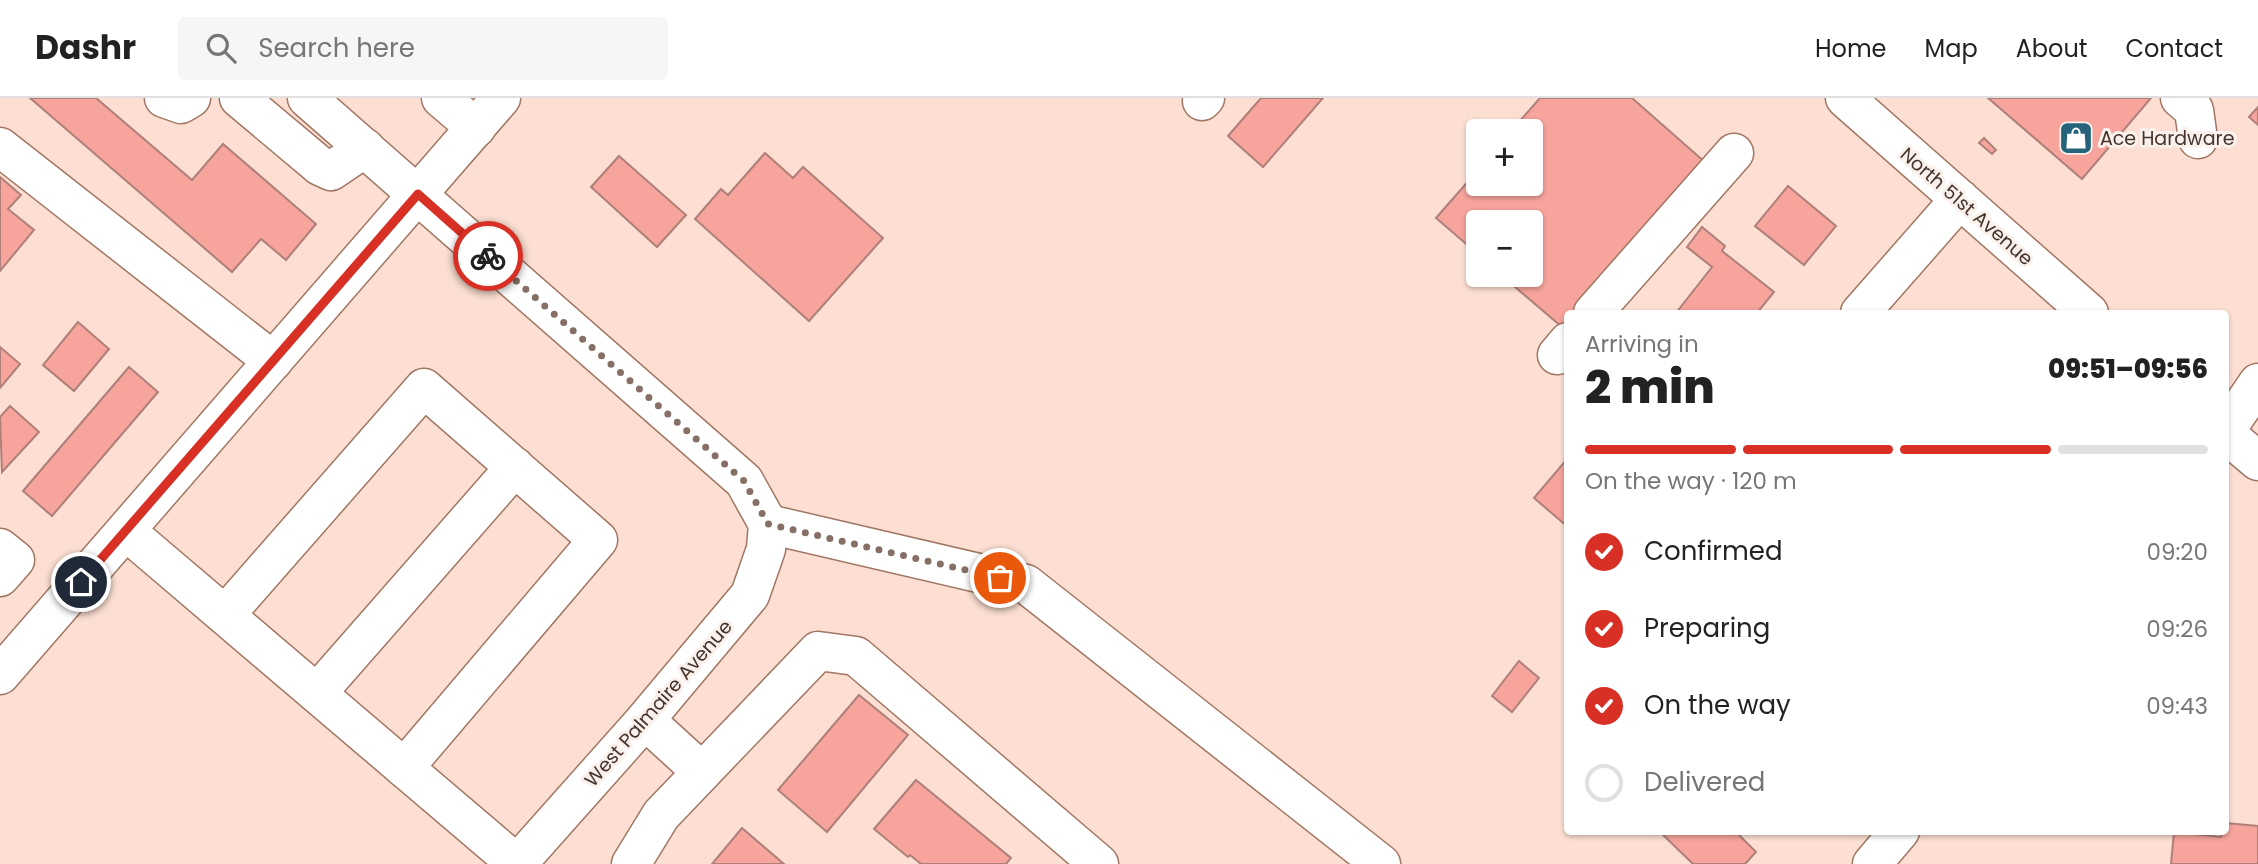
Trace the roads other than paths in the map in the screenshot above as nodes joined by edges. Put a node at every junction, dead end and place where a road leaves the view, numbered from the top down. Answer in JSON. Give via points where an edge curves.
{"nodes":[{"id":1,"x":164,"y":98,"type":"edge"},
{"id":2,"x":191,"y":98,"type":"edge"},
{"id":3,"x":239,"y":98,"type":"edge"},
{"id":4,"x":307,"y":98,"type":"edge"},
{"id":5,"x":441,"y":98,"type":"edge"},
{"id":6,"x":501,"y":98,"type":"edge"},
{"id":7,"x":1845,"y":98,"type":"edge"},
{"id":8,"x":2180,"y":98,"type":"edge"},
{"id":9,"x":475,"y":128,"type":"junction"},
{"id":10,"x":2198,"y":139,"type":"dead end"},
{"id":11,"x":0,"y":147,"type":"edge"},
{"id":12,"x":365,"y":148,"type":"junction"},
{"id":13,"x":1734,"y":153,"type":"dead end"},
{"id":14,"x":418,"y":194,"type":"junction"},
{"id":15,"x":1959,"y":199,"type":"junction"},
{"id":16,"x":1596,"y":310,"type":"edge"},
{"id":17,"x":1863,"y":310,"type":"edge"},
{"id":18,"x":2086,"y":310,"type":"edge"},
{"id":19,"x":273,"y":361,"type":"junction"},
{"id":20,"x":2258,"y":383,"type":"edge"},
{"id":21,"x":2229,"y":427,"type":"edge"},
{"id":22,"x":2229,"y":435,"type":"edge"},
{"id":23,"x":2258,"y":461,"type":"edge"},
{"id":24,"x":515,"y":467,"type":"junction"},
{"id":25,"x":768,"y":524,"type":"junction"},
{"id":26,"x":126,"y":531,"type":"junction"},
{"id":27,"x":0,"y":548,"type":"edge"},
{"id":28,"x":0,"y":577,"type":"edge"},
{"id":29,"x":225,"y":615,"type":"junction"},
{"id":30,"x":0,"y":675,"type":"edge"},
{"id":31,"x":317,"y":693,"type":"junction"},
{"id":32,"x":645,"y":720,"type":"junction"},
{"id":33,"x":404,"y":768,"type":"junction"},
{"id":34,"x":702,"y":772,"type":"junction"},
{"id":35,"x":1897,"y":835,"type":"edge"},
{"id":36,"x":517,"y":864,"type":"edge"},
{"id":37,"x":631,"y":864,"type":"edge"},
{"id":38,"x":1099,"y":864,"type":"edge"},
{"id":39,"x":1381,"y":864,"type":"edge"},
{"id":40,"x":1872,"y":864,"type":"edge"}],
"edges":[{"from":1,"to":2,"type":"street","via":[[181,104]]},
{"from":3,"to":12,"type":"street","via":[[331,171]]},
{"from":4,"to":12,"type":"street"},
{"from":5,"to":9,"type":"street"},
{"from":6,"to":9,"type":"street"},
{"from":7,"to":15,"type":"street","name":"North 51st Avenue"},
{"from":8,"to":10,"type":"street","via":[[2194,110]]},
{"from":9,"to":14,"type":"street"},
{"from":11,"to":19,"type":"street"},
{"from":12,"to":14,"type":"street"},
{"from":13,"to":16,"type":"street"},
{"from":14,"to":19,"type":"street"},
{"from":14,"to":25,"type":"street","via":[[744,481]]},
{"from":15,"to":17,"type":"street"},
{"from":15,"to":18,"type":"street","name":"North 51st Avenue"},
{"from":19,"to":26,"type":"street"},
{"from":20,"to":21,"type":"street"},
{"from":22,"to":23,"type":"street"},
{"from":24,"to":29,"type":"street","via":[[424,388]]},
{"from":24,"to":31,"type":"street"},
{"from":24,"to":33,"type":"street","via":[[598,540]]},
{"from":25,"to":32,"type":"street","name":"West Palmaire Avenue","via":[[750,594]]},
{"from":25,"to":39,"type":"street","via":[[1026,584]]},
{"from":26,"to":29,"type":"street"},
{"from":26,"to":30,"type":"street"},
{"from":27,"to":28,"type":"street","via":[[15,559]]},
{"from":29,"to":31,"type":"street"},
{"from":31,"to":33,"type":"street"},
{"from":32,"to":34,"type":"street"},
{"from":32,"to":36,"type":"street","name":"West Palmaire Avenue"},
{"from":33,"to":36,"type":"street"},
{"from":34,"to":37,"type":"street","via":[[661,816]]},
{"from":34,"to":38,"type":"street","via":[[818,651],[856,656]]},
{"from":35,"to":40,"type":"street"}]}
